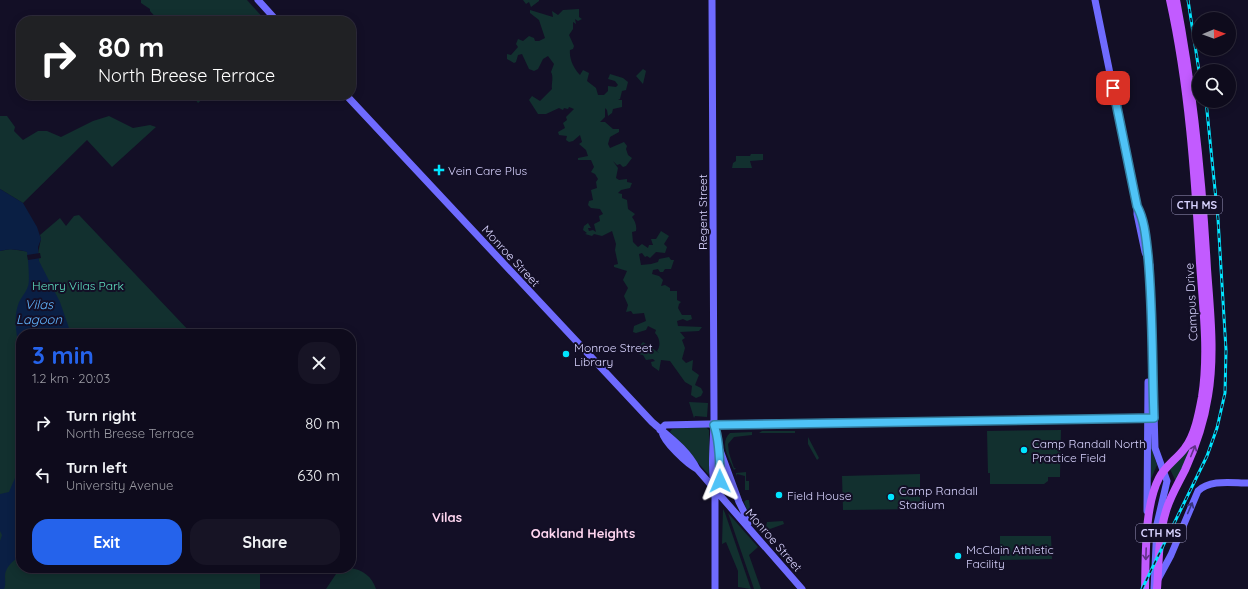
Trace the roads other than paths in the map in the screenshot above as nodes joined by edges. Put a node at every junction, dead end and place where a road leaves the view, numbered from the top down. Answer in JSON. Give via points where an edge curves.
{"nodes":[{"id":1,"x":258,"y":0,"type":"edge"},
{"id":2,"x":712,"y":0,"type":"edge"},
{"id":3,"x":1095,"y":0,"type":"edge"},
{"id":4,"x":1170,"y":0,"type":"edge"},
{"id":5,"x":1176,"y":0,"type":"edge"},
{"id":6,"x":272,"y":16,"type":"edge"},
{"id":7,"x":351,"y":100,"type":"edge"},
{"id":8,"x":1150,"y":418,"type":"junction"},
{"id":9,"x":714,"y":425,"type":"junction"},
{"id":10,"x":661,"y":431,"type":"junction"},
{"id":11,"x":717,"y":442,"type":"junction"},
{"id":12,"x":712,"y":448,"type":"junction"},
{"id":13,"x":720,"y":470,"type":"junction"},
{"id":14,"x":1164,"y":470,"type":"junction"},
{"id":15,"x":1248,"y":483,"type":"edge"},
{"id":16,"x":715,"y":490,"type":"junction"},
{"id":17,"x":731,"y":507,"type":"junction"},
{"id":18,"x":1146,"y":538,"type":"junction"},
{"id":19,"x":762,"y":542,"type":"junction"},
{"id":20,"x":1156,"y":586,"type":"edge"},
{"id":21,"x":715,"y":589,"type":"edge"},
{"id":22,"x":802,"y":589,"type":"edge"},
{"id":23,"x":1145,"y":589,"type":"edge"}],
"edges":[{"from":1,"to":6,"type":"main road"},
{"from":2,"to":9,"type":"main road","name":"Regent Street"},
{"from":3,"to":8,"type":"main road","via":[[1137,214],[1150,265]]},
{"from":4,"to":14,"type":"main road","name":"Campus Drive","number":"CTH MS","via":[[1184,79],[1196,185],[1205,348],[1199,412],[1186,446]]},
{"from":20,"to":5,"type":"main road","name":"Campus Drive","number":"CTH MS","one_way":true,"via":[[1163,522],[1202,426],[1212,362],[1200,165],[1189,69]]},
{"from":7,"to":10,"type":"main road","name":"Monroe Street"},
{"from":8,"to":9,"type":"main road"},
{"from":8,"to":14,"type":"main road","via":[[1155,452]]},
{"from":8,"to":18,"type":"main road"},
{"from":9,"to":10,"type":"main road","via":[[665,425]]},
{"from":9,"to":11,"type":"main road","name":"Regent Street"},
{"from":9,"to":12,"type":"main road","name":"Regent Street"},
{"from":10,"to":16,"type":"main road","name":"Monroe Street","via":[[667,433],[681,448]]},
{"from":11,"to":13,"type":"main road","name":"Regent Street"},
{"from":11,"to":19,"type":"main road","via":[[745,515]]},
{"from":12,"to":13,"type":"main road"},
{"from":12,"to":16,"type":"main road","name":"Regent Street"},
{"from":13,"to":16,"type":"main road","name":"Regent Street","via":[[720,484]]},
{"from":13,"to":17,"type":"main road","via":[[731,488]]},
{"from":14,"to":18,"type":"main road","name":"Campus Drive","via":[[1155,490]]},
{"from":14,"to":20,"type":"main road","via":[[1167,485],[1157,524]]},
{"from":20,"to":15,"type":"main road","one_way":true,"via":[[1198,491],[1210,483]]},
{"from":16,"to":17,"type":"main road","name":"Monroe Street"},
{"from":16,"to":21,"type":"main road","name":"Regent Street"},
{"from":17,"to":19,"type":"main road","name":"Monroe Street"},
{"from":18,"to":23,"type":"main road","name":"Campus Drive","one_way":true},
{"from":19,"to":22,"type":"main road","name":"Monroe Street"}]}
